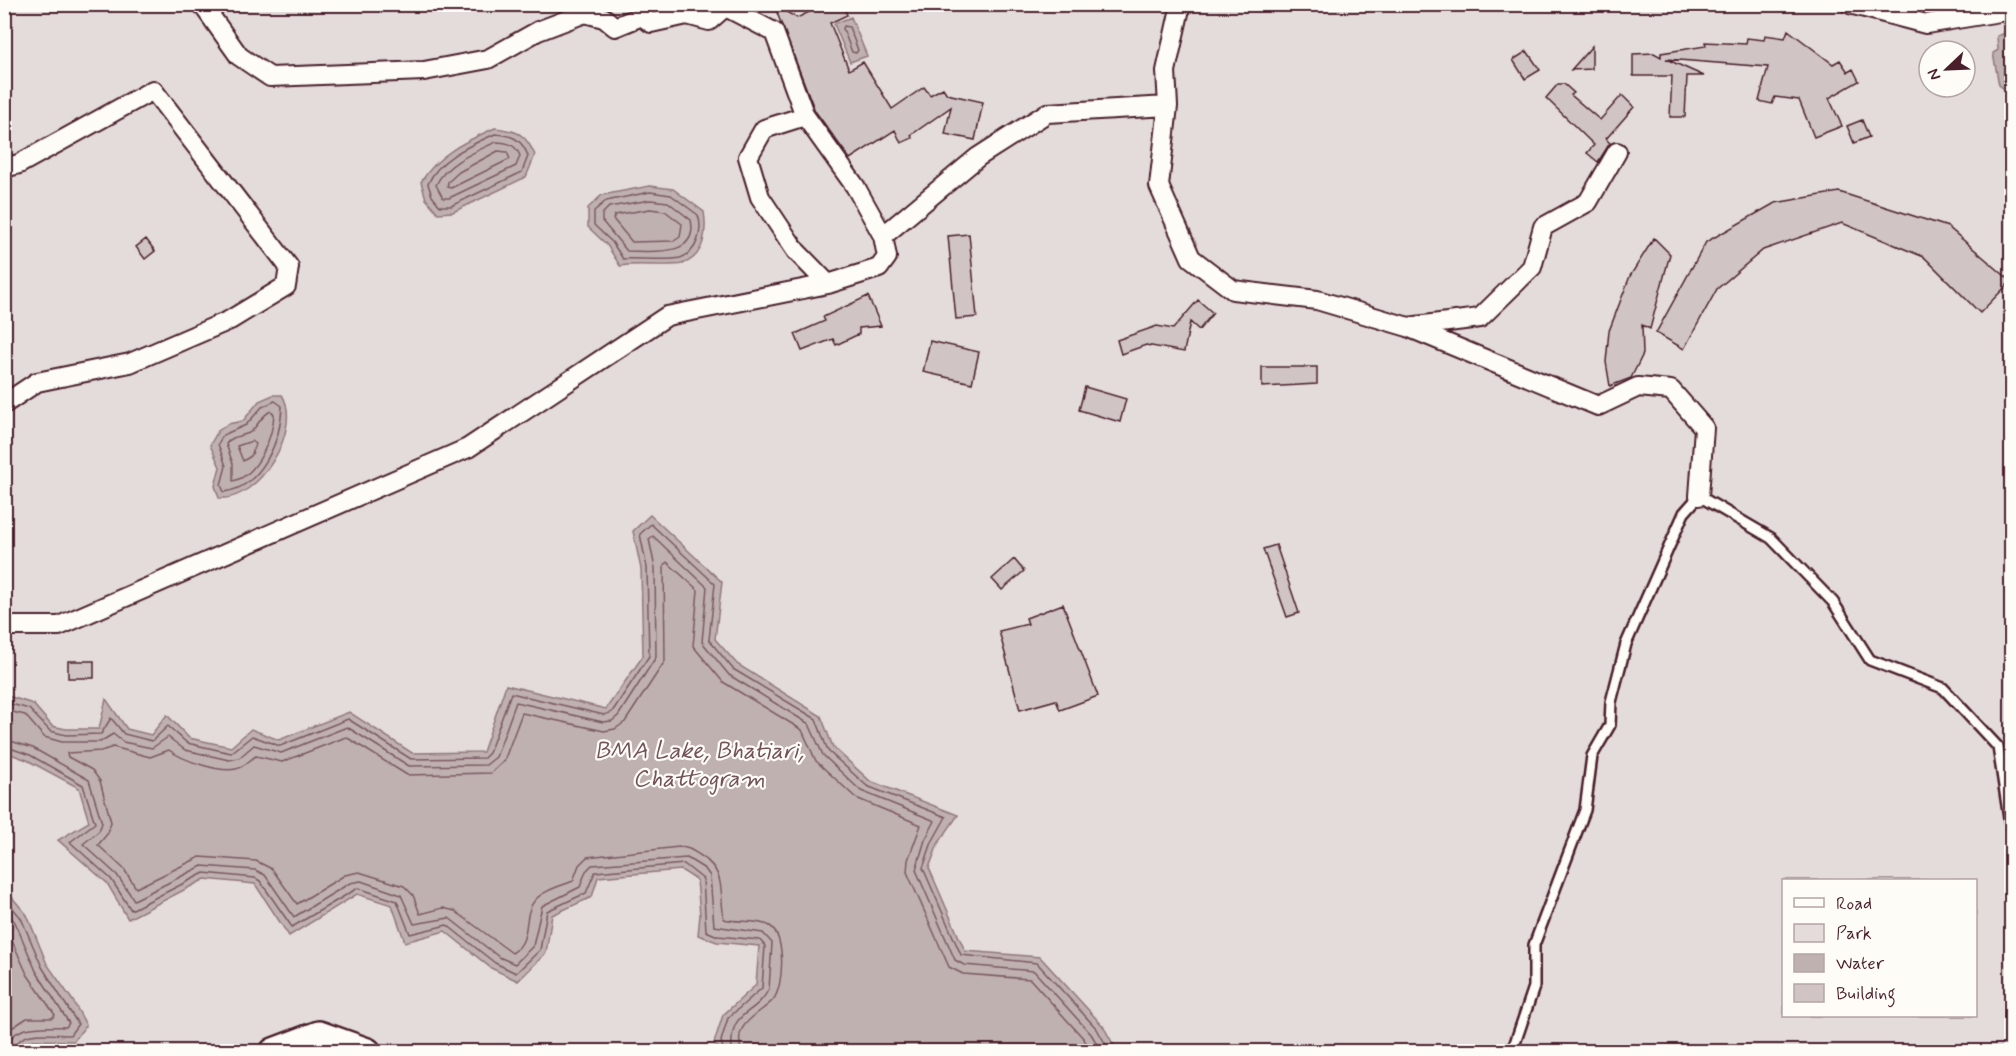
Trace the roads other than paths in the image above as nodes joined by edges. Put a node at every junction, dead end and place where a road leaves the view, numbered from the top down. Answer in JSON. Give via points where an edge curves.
{"nodes":[{"id":1,"x":202,"y":4,"type":"edge"},
{"id":2,"x":1181,"y":4,"type":"edge"},
{"id":3,"x":1850,"y":4,"type":"edge"},
{"id":4,"x":722,"y":7,"type":"edge"},
{"id":5,"x":643,"y":10,"type":"edge"},
{"id":6,"x":2012,"y":10,"type":"edge"},
{"id":7,"x":1168,"y":106,"type":"junction"},
{"id":8,"x":805,"y":116,"type":"junction"},
{"id":9,"x":1617,"y":152,"type":"dead end"},
{"id":10,"x":4,"y":168,"type":"edge"},
{"id":11,"x":883,"y":236,"type":"junction"},
{"id":12,"x":828,"y":284,"type":"junction"},
{"id":13,"x":1408,"y":327,"type":"junction"},
{"id":14,"x":4,"y":404,"type":"edge"},
{"id":15,"x":1699,"y":496,"type":"junction"},
{"id":16,"x":4,"y":626,"type":"edge"},
{"id":17,"x":2012,"y":838,"type":"edge"},
{"id":18,"x":274,"y":1052,"type":"edge"},
{"id":19,"x":366,"y":1052,"type":"edge"},
{"id":20,"x":1512,"y":1052,"type":"edge"}],
"edges":[{"from":1,"to":5,"type":"street","via":[[239,56],[270,77],[424,71],[488,59],[538,31],[585,13],[604,18],[615,27]]},
{"from":2,"to":7,"type":"street","via":[[1166,71]]},
{"from":3,"to":6,"type":"street","via":[[1926,24]]},
{"from":4,"to":5,"type":"street","via":[[709,21],[687,15],[651,22]]},
{"from":4,"to":8,"type":"street","via":[[774,32]]},
{"from":7,"to":11,"type":"street","via":[[1047,113],[978,158]]},
{"from":7,"to":13,"type":"street","via":[[1159,186],[1191,258],[1233,290],[1317,300]]},
{"from":8,"to":11,"type":"street","via":[[855,186]]},
{"from":8,"to":12,"type":"street","via":[[764,129],[748,157],[760,197],[796,251]]},
{"from":9,"to":13,"type":"street","via":[[1588,202],[1543,227],[1532,267],[1480,318]]},
{"from":10,"to":14,"type":"street","via":[[19,164],[153,90],[290,267],[286,285],[230,320],[130,363],[37,382]]},
{"from":11,"to":12,"type":"street","via":[[887,257],[879,268]]},
{"from":12,"to":16,"type":"street","via":[[667,316],[468,448],[59,626]]},
{"from":13,"to":15,"type":"street","via":[[1598,406],[1638,387],[1671,390],[1704,428]]},
{"from":15,"to":17,"type":"lane","via":[[1772,538],[1833,602],[1870,660],[1943,688],[1998,747]]},
{"from":15,"to":20,"type":"lane","via":[[1684,513],[1626,644],[1611,702],[1610,725],[1592,756],[1585,810],[1534,945],[1534,987]]},
{"from":18,"to":19,"type":"main road","via":[[319,1035]]}]}
